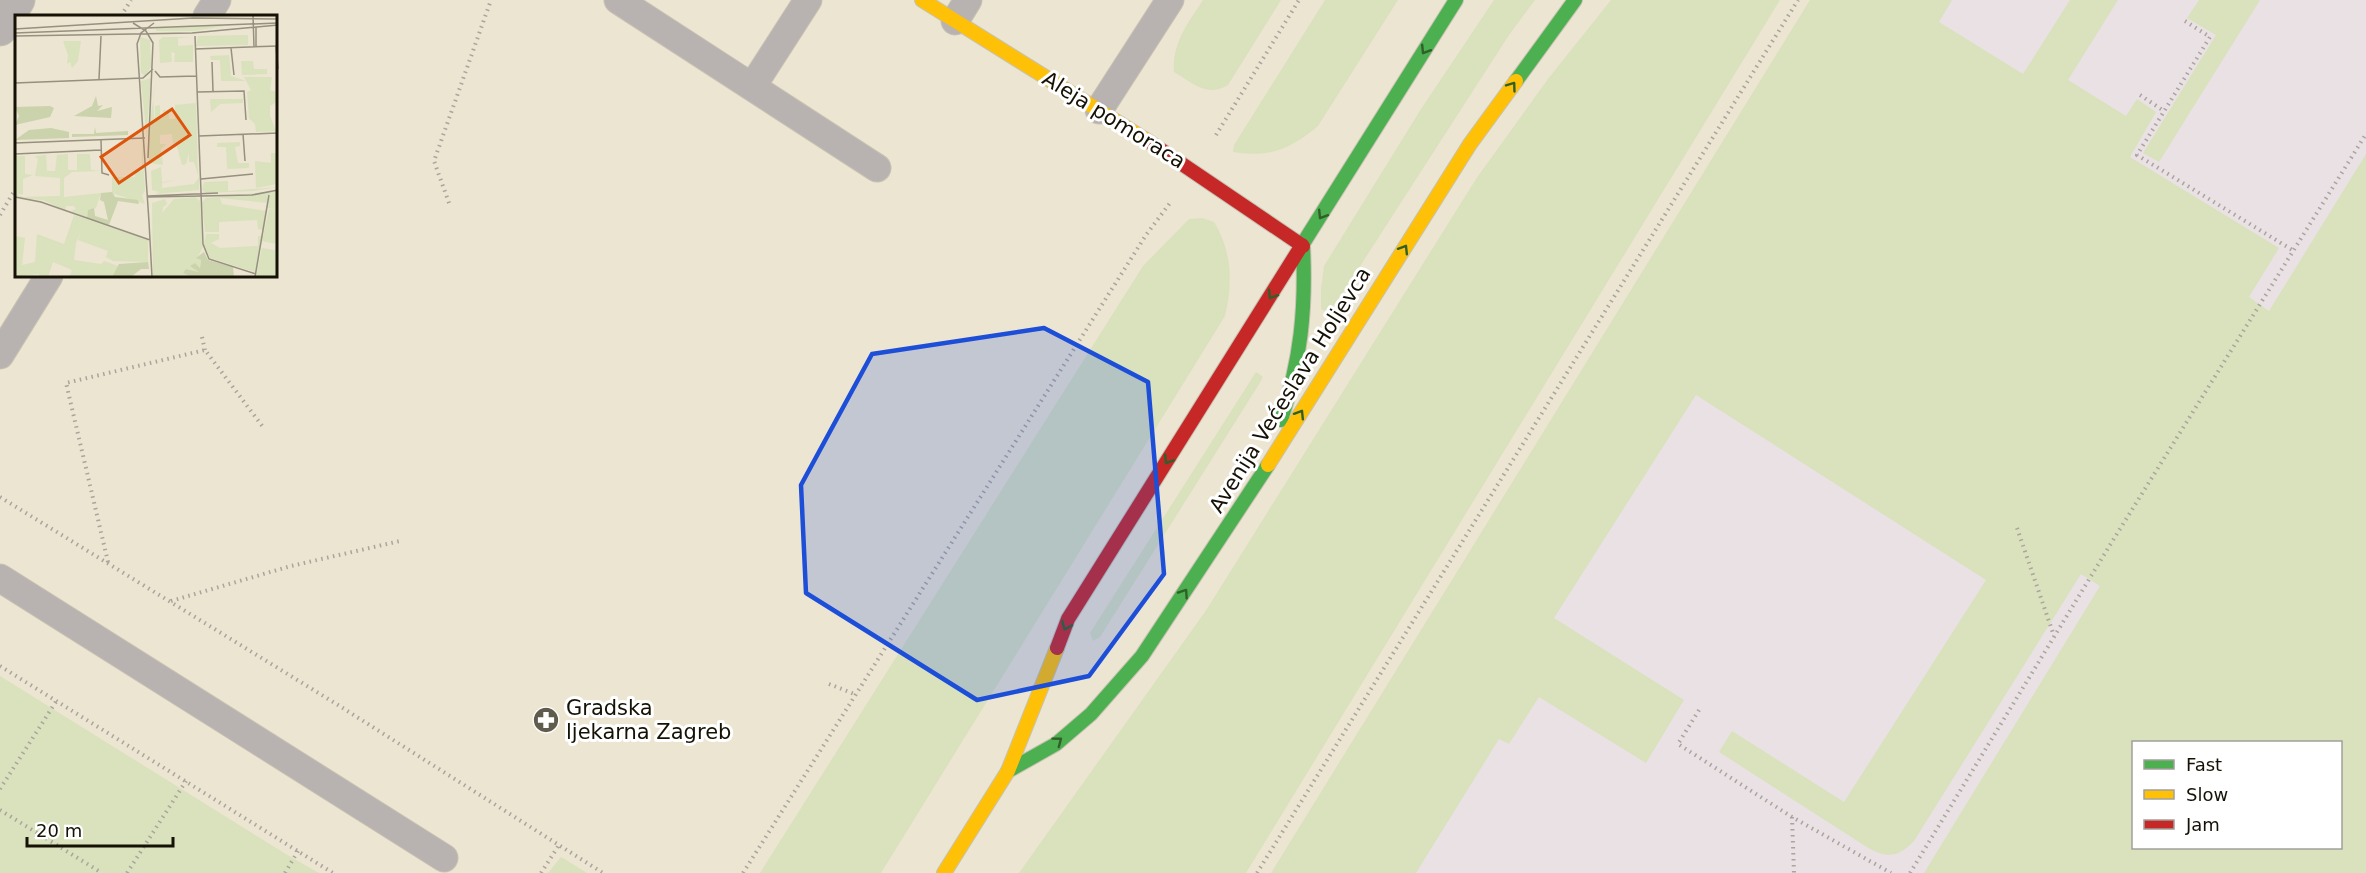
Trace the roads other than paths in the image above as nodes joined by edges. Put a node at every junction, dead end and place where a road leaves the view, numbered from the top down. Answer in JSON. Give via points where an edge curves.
{"nodes":[{"id":1,"x":18,"y":0,"type":"edge"},
{"id":2,"x":217,"y":0,"type":"edge"},
{"id":3,"x":618,"y":0,"type":"edge"},
{"id":4,"x":808,"y":0,"type":"edge"},
{"id":5,"x":921,"y":0,"type":"edge"},
{"id":6,"x":1170,"y":0,"type":"edge"},
{"id":7,"x":1456,"y":0,"type":"edge"},
{"id":8,"x":1575,"y":0,"type":"edge"},
{"id":9,"x":962,"y":10,"type":"edge"},
{"id":10,"x":208,"y":15,"type":"edge"},
{"id":11,"x":0,"y":29,"type":"edge"},
{"id":12,"x":752,"y":87,"type":"junction"},
{"id":13,"x":1099,"y":110,"type":"junction"},
{"id":14,"x":877,"y":168,"type":"dead end"},
{"id":15,"x":1303,"y":246,"type":"junction"},
{"id":16,"x":48,"y":278,"type":"edge"},
{"id":17,"x":0,"y":355,"type":"edge"},
{"id":18,"x":1258,"y":481,"type":"junction"},
{"id":19,"x":0,"y":578,"type":"edge"},
{"id":20,"x":1008,"y":771,"type":"junction"},
{"id":21,"x":444,"y":858,"type":"dead end"},
{"id":22,"x":944,"y":873,"type":"edge"}],
"edges":[{"from":1,"to":11,"type":"street"},
{"from":2,"to":10,"type":"lane"},
{"from":3,"to":12,"type":"lane"},
{"from":4,"to":12,"type":"lane"},
{"from":5,"to":9,"type":"street","name":"Aleja pomoraca"},
{"from":6,"to":13,"type":"lane"},
{"from":7,"to":15,"type":"street","name":"Avenija Većeslava Holjevca","one_way":true},
{"from":18,"to":8,"type":"street","name":"Avenija Većeslava Holjevca","one_way":true,"via":[[1470,144]]},
{"from":9,"to":13,"type":"street","name":"Aleja pomoraca"},
{"from":12,"to":14,"type":"lane"},
{"from":13,"to":15,"type":"street","name":"Aleja pomoraca"},
{"from":15,"to":18,"type":"street","via":[[1303,339],[1294,384]]},
{"from":15,"to":20,"type":"street","name":"Avenija Većeslava Holjevca","one_way":true,"via":[[1068,619]]},
{"from":16,"to":17,"type":"lane"},
{"from":20,"to":18,"type":"street","name":"Avenija Većeslava Holjevca","one_way":true,"via":[[1056,744],[1091,714],[1142,656]]},
{"from":19,"to":21,"type":"lane"},
{"from":20,"to":22,"type":"street","name":"Avenija Većeslava Holjevca"}]}
